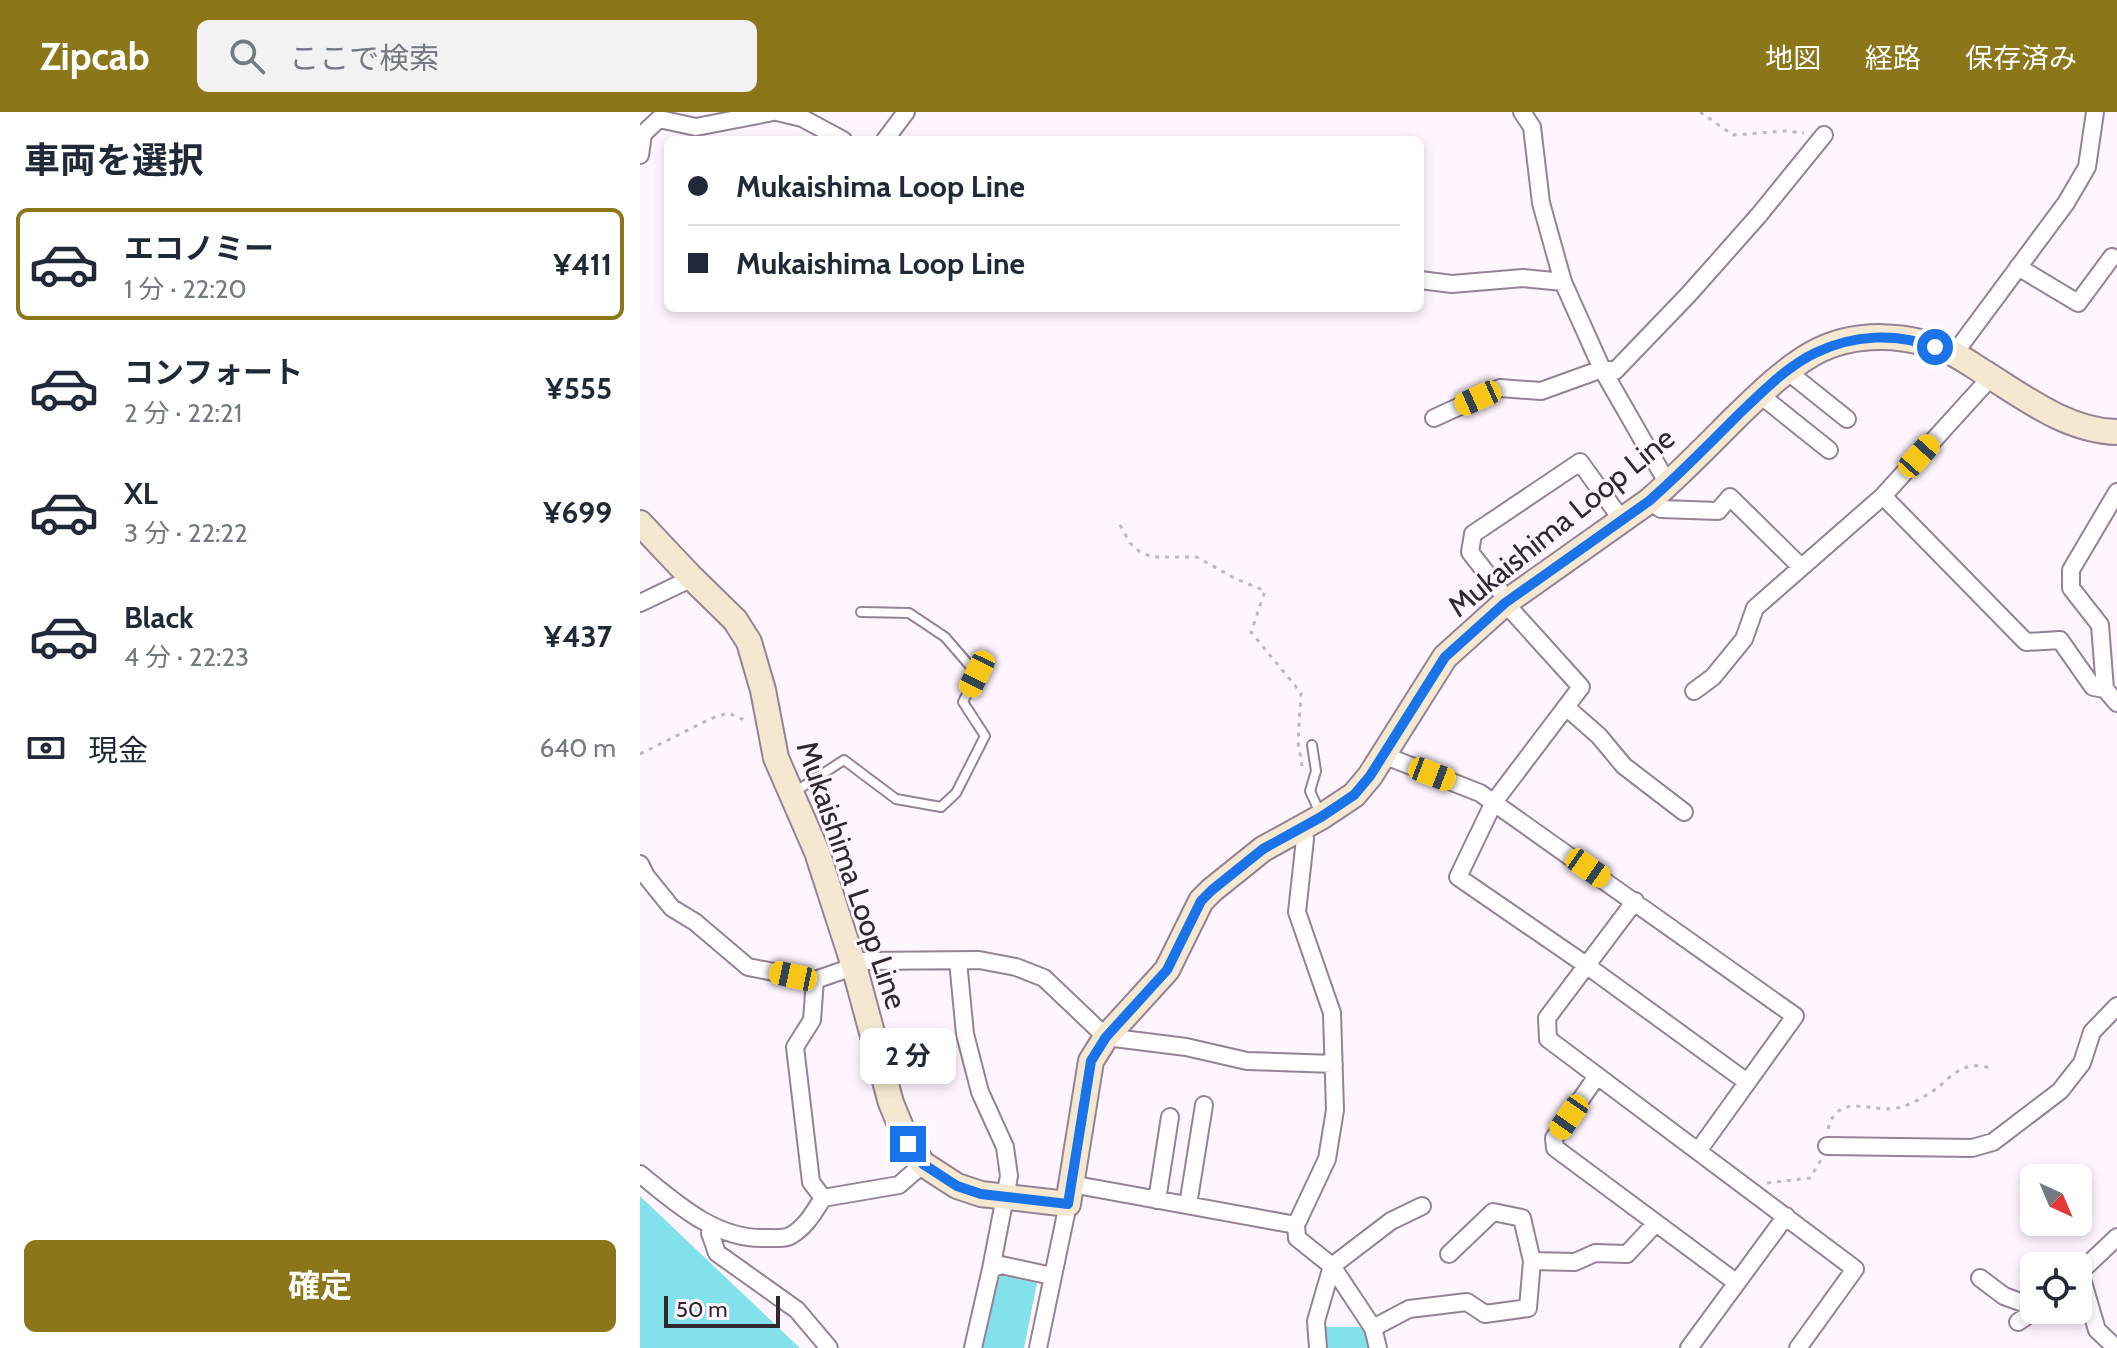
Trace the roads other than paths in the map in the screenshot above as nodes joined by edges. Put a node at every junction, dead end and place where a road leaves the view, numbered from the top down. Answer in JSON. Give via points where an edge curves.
{"nodes":[{"id":1,"x":775,"y":112,"type":"edge"},
{"id":2,"x":1522,"y":112,"type":"edge"},
{"id":3,"x":2095,"y":112,"type":"edge"},
{"id":4,"x":900,"y":114,"type":"edge"},
{"id":5,"x":1824,"y":135,"type":"road end"},
{"id":6,"x":836,"y":136,"type":"edge"},
{"id":7,"x":887,"y":136,"type":"edge"},
{"id":8,"x":640,"y":155,"type":"edge"},
{"id":9,"x":2112,"y":257,"type":"dead end"},
{"id":10,"x":2018,"y":267,"type":"junction"},
{"id":11,"x":1424,"y":280,"type":"edge"},
{"id":12,"x":1563,"y":282,"type":"junction"},
{"id":13,"x":1954,"y":354,"type":"junction"},
{"id":14,"x":1602,"y":369,"type":"junction"},
{"id":15,"x":1787,"y":371,"type":"junction"},
{"id":16,"x":1991,"y":377,"type":"junction"},
{"id":17,"x":1759,"y":394,"type":"junction"},
{"id":18,"x":1434,"y":418,"type":"dead end"},
{"id":19,"x":1847,"y":419,"type":"dead end"},
{"id":20,"x":2117,"y":432,"type":"edge"},
{"id":21,"x":1829,"y":450,"type":"dead end"},
{"id":22,"x":1668,"y":484,"type":"junction"},
{"id":23,"x":2117,"y":492,"type":"edge"},
{"id":24,"x":1883,"y":496,"type":"junction"},
{"id":25,"x":1649,"y":501,"type":"junction"},
{"id":26,"x":1622,"y":520,"type":"junction"},
{"id":27,"x":640,"y":523,"type":"edge"},
{"id":28,"x":1801,"y":567,"type":"junction"},
{"id":29,"x":690,"y":576,"type":"junction"},
{"id":30,"x":640,"y":603,"type":"edge"},
{"id":31,"x":1505,"y":603,"type":"junction"},
{"id":32,"x":861,"y":612,"type":"dead end"},
{"id":33,"x":2105,"y":689,"type":"junction"},
{"id":34,"x":1694,"y":691,"type":"dead end"},
{"id":35,"x":2117,"y":703,"type":"edge"},
{"id":36,"x":1566,"y":707,"type":"junction"},
{"id":37,"x":1312,"y":745,"type":"dead end"},
{"id":38,"x":1383,"y":755,"type":"junction"},
{"id":39,"x":792,"y":793,"type":"junction"},
{"id":40,"x":1494,"y":802,"type":"junction"},
{"id":41,"x":1684,"y":812,"type":"dead end"},
{"id":42,"x":1312,"y":822,"type":"junction"},
{"id":43,"x":640,"y":864,"type":"edge"},
{"id":44,"x":1635,"y":901,"type":"junction"},
{"id":45,"x":958,"y":961,"type":"junction"},
{"id":46,"x":1586,"y":965,"type":"junction"},
{"id":47,"x":854,"y":966,"type":"junction"},
{"id":48,"x":815,"y":980,"type":"junction"},
{"id":49,"x":2117,"y":1006,"type":"edge"},
{"id":50,"x":1106,"y":1037,"type":"junction"},
{"id":51,"x":1334,"y":1064,"type":"junction"},
{"id":52,"x":1597,"y":1076,"type":"junction"},
{"id":53,"x":1747,"y":1082,"type":"junction"},
{"id":54,"x":1204,"y":1105,"type":"dead end"},
{"id":55,"x":1170,"y":1117,"type":"dead end"},
{"id":56,"x":1827,"y":1146,"type":"road end"},
{"id":57,"x":1698,"y":1151,"type":"junction"},
{"id":58,"x":923,"y":1164,"type":"junction"},
{"id":59,"x":640,"y":1174,"type":"edge"},
{"id":60,"x":1069,"y":1194,"type":"junction"},
{"id":61,"x":1006,"y":1197,"type":"junction"},
{"id":62,"x":823,"y":1198,"type":"junction"},
{"id":63,"x":1157,"y":1200,"type":"junction"},
{"id":64,"x":1188,"y":1205,"type":"junction"},
{"id":65,"x":1422,"y":1206,"type":"dead end"},
{"id":66,"x":1786,"y":1216,"type":"junction"},
{"id":67,"x":1656,"y":1223,"type":"junction"},
{"id":68,"x":1296,"y":1225,"type":"junction"},
{"id":69,"x":713,"y":1226,"type":"junction"},
{"id":70,"x":2117,"y":1237,"type":"edge"},
{"id":71,"x":1449,"y":1254,"type":"dead end"},
{"id":72,"x":1532,"y":1261,"type":"junction"},
{"id":73,"x":2092,"y":1261,"type":"edge"},
{"id":74,"x":1332,"y":1266,"type":"junction"},
{"id":75,"x":991,"y":1269,"type":"junction"},
{"id":76,"x":1052,"y":1276,"type":"junction"},
{"id":77,"x":1980,"y":1278,"type":"dead end"},
{"id":78,"x":1737,"y":1283,"type":"junction"},
{"id":79,"x":2020,"y":1303,"type":"edge"},
{"id":80,"x":2092,"y":1314,"type":"edge"},
{"id":81,"x":1373,"y":1328,"type":"junction"},
{"id":82,"x":829,"y":1348,"type":"edge"},
{"id":83,"x":973,"y":1348,"type":"edge"},
{"id":84,"x":1038,"y":1348,"type":"edge"},
{"id":85,"x":1318,"y":1348,"type":"edge"},
{"id":86,"x":1378,"y":1348,"type":"edge"},
{"id":87,"x":1689,"y":1348,"type":"edge"},
{"id":88,"x":1798,"y":1348,"type":"edge"},
{"id":89,"x":2116,"y":1348,"type":"edge"}],
"edges":[{"from":1,"to":6,"type":"street","via":[[802,118]]},
{"from":1,"to":8,"type":"street","via":[[696,127],[659,119],[643,134]]},
{"from":2,"to":12,"type":"street","via":[[1532,127],[1541,203]]},
{"from":3,"to":10,"type":"street","via":[[2087,167]]},
{"from":4,"to":7,"type":"street"},
{"from":5,"to":14,"type":"street","via":[[1689,294],[1615,371]]},
{"from":9,"to":10,"type":"street","via":[[2078,303]]},
{"from":10,"to":13,"type":"street"},
{"from":11,"to":12,"type":"street"},
{"from":12,"to":14,"type":"street"},
{"from":13,"to":15,"type":"main road","name":"Mukaishima Loop Line","via":[[1917,340],[1876,336],[1814,353]]},
{"from":13,"to":16,"type":"main road","name":"Mukaishima Loop Line"},
{"from":14,"to":18,"type":"street","via":[[1541,391],[1500,388]]},
{"from":14,"to":22,"type":"street"},
{"from":15,"to":17,"type":"main road","name":"Mukaishima Loop Line"},
{"from":15,"to":19,"type":"street"},
{"from":16,"to":20,"type":"main road","name":"Mukaishima Loop Line","via":[[2072,423]]},
{"from":16,"to":24,"type":"street"},
{"from":17,"to":21,"type":"street"},
{"from":17,"to":22,"type":"main road","name":"Mukaishima Loop Line"},
{"from":22,"to":25,"type":"main road","name":"Mukaishima Loop Line"},
{"from":23,"to":33,"type":"street","via":[[2071,570],[2071,588],[2100,625]]},
{"from":24,"to":28,"type":"street"},
{"from":24,"to":33,"type":"street","via":[[2026,642],[2060,640],[2093,687]]},
{"from":25,"to":26,"type":"main road","name":"Mukaishima Loop Line"},
{"from":25,"to":28,"type":"street","via":[[1661,509],[1718,511],[1730,497]]},
{"from":26,"to":31,"type":"main road","name":"Mukaishima Loop Line"},
{"from":26,"to":31,"type":"street","via":[[1580,462],[1473,534],[1470,552]]},
{"from":27,"to":29,"type":"main road","name":"Mukaishima Loop Line"},
{"from":28,"to":34,"type":"street","via":[[1755,608],[1744,639]]},
{"from":29,"to":30,"type":"street"},
{"from":29,"to":39,"type":"main road","name":"Mukaishima Loop Line","via":[[735,620],[749,642],[776,758]]},
{"from":31,"to":36,"type":"street","via":[[1581,687]]},
{"from":31,"to":38,"type":"main road","name":"Mukaishima Loop Line","via":[[1445,657]]},
{"from":32,"to":39,"type":"lane","via":[[909,613],[945,637],[977,674],[963,702],[985,736],[956,793],[941,807],[896,799],[844,760]]},
{"from":33,"to":35,"type":"street"},
{"from":36,"to":40,"type":"street"},
{"from":36,"to":41,"type":"street","via":[[1624,766]]},
{"from":37,"to":42,"type":"lane"},
{"from":38,"to":40,"type":"street"},
{"from":38,"to":42,"type":"main road","name":"Mukaishima Loop Line","via":[[1354,795]]},
{"from":39,"to":47,"type":"main road","name":"Mukaishima Loop Line"},
{"from":40,"to":44,"type":"street"},
{"from":40,"to":46,"type":"street","via":[[1458,877]]},
{"from":42,"to":50,"type":"main road","name":"Mukaishima Loop Line","via":[[1263,849],[1201,901],[1167,970]]},
{"from":42,"to":51,"type":"street","via":[[1305,839],[1297,912],[1332,1013]]},
{"from":43,"to":48,"type":"street","via":[[672,908],[748,967]]},
{"from":44,"to":46,"type":"street"},
{"from":44,"to":53,"type":"street","via":[[1795,1016]]},
{"from":45,"to":47,"type":"street","via":[[863,961]]},
{"from":45,"to":50,"type":"street","via":[[1016,967],[1044,978]]},
{"from":45,"to":61,"type":"street","via":[[965,1034],[980,1092],[1005,1147]]},
{"from":46,"to":52,"type":"street","via":[[1547,1018],[1548,1039]]},
{"from":46,"to":53,"type":"street"},
{"from":47,"to":48,"type":"street"},
{"from":47,"to":58,"type":"main road","name":"Mukaishima Loop Line","via":[[891,1103]]},
{"from":48,"to":62,"type":"street","via":[[812,1020],[795,1047],[811,1182]]},
{"from":49,"to":56,"type":"street","via":[[2092,1032],[2082,1063],[2060,1091],[1993,1142],[1972,1148]]},
{"from":50,"to":51,"type":"street","via":[[1247,1061]]},
{"from":50,"to":60,"type":"main road","name":"Mukaishima Loop Line","via":[[1091,1061]]},
{"from":51,"to":68,"type":"street","via":[[1335,1110],[1327,1159]]},
{"from":52,"to":57,"type":"street"},
{"from":52,"to":67,"type":"street","via":[[1554,1138],[1555,1148]]},
{"from":53,"to":57,"type":"street"},
{"from":54,"to":64,"type":"street"},
{"from":55,"to":63,"type":"street"},
{"from":57,"to":66,"type":"street"},
{"from":58,"to":61,"type":"main road","name":"Mukaishima Loop Line","via":[[957,1186]]},
{"from":58,"to":62,"type":"street","via":[[899,1185]]},
{"from":59,"to":69,"type":"street"},
{"from":60,"to":61,"type":"main road","name":"Mukaishima Loop Line"},
{"from":60,"to":63,"type":"street"},
{"from":60,"to":76,"type":"street"},
{"from":61,"to":75,"type":"street"},
{"from":62,"to":69,"type":"street","via":[[805,1225],[788,1238],[750,1239]]},
{"from":63,"to":64,"type":"street"},
{"from":64,"to":68,"type":"street"},
{"from":65,"to":74,"type":"street","via":[[1391,1221]]},
{"from":66,"to":78,"type":"street"},
{"from":66,"to":88,"type":"street","via":[[1855,1269]]},
{"from":67,"to":72,"type":"street","via":[[1627,1254],[1595,1253],[1575,1262]]},
{"from":67,"to":78,"type":"street"},
{"from":68,"to":74,"type":"street","via":[[1297,1238]]},
{"from":69,"to":82,"type":"street","via":[[717,1253],[797,1310]]},
{"from":70,"to":73,"type":"street"},
{"from":71,"to":72,"type":"street","via":[[1493,1212],[1522,1218]]},
{"from":72,"to":81,"type":"street","via":[[1528,1308],[1485,1314],[1467,1302],[1421,1307]]},
{"from":74,"to":81,"type":"street"},
{"from":74,"to":85,"type":"street","via":[[1316,1321]]},
{"from":75,"to":76,"type":"street","via":[[1001,1265]]},
{"from":75,"to":83,"type":"street"},
{"from":76,"to":84,"type":"street"},
{"from":77,"to":79,"type":"street"},
{"from":78,"to":87,"type":"street"},
{"from":80,"to":89,"type":"street","via":[[2097,1330]]},
{"from":81,"to":86,"type":"street"}]}
